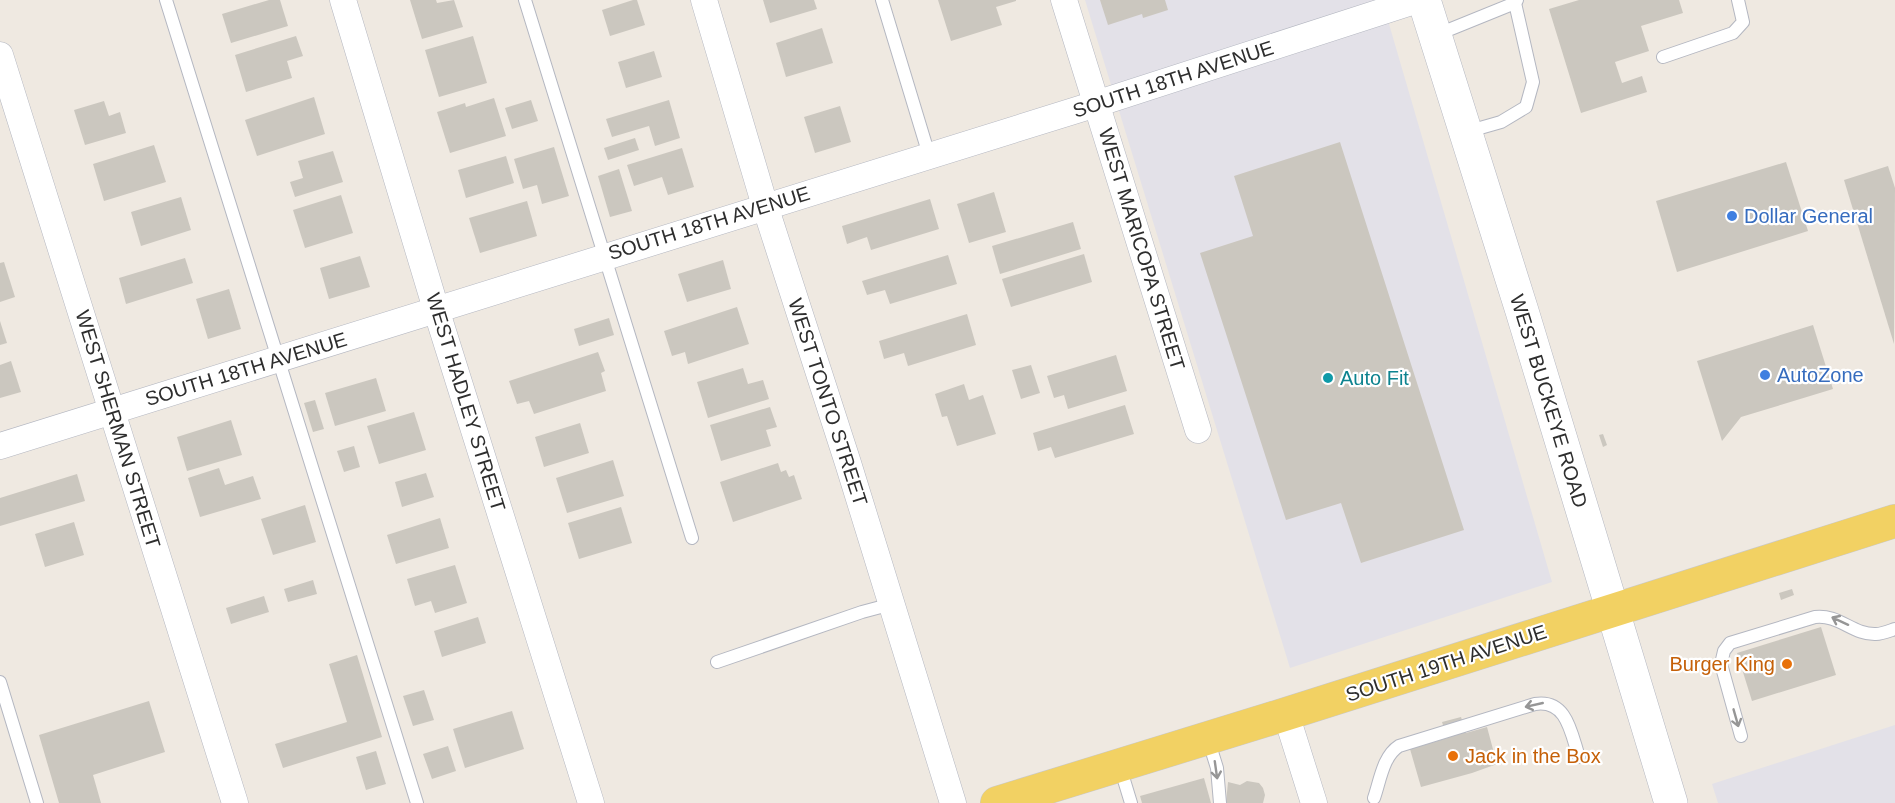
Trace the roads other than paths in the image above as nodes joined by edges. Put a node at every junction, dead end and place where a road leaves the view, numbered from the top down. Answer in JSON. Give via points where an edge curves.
{"nodes":[{"id":1,"x":166,"y":0,"type":"edge"},
{"id":2,"x":343,"y":0,"type":"edge"},
{"id":3,"x":525,"y":0,"type":"edge"},
{"id":4,"x":704,"y":0,"type":"edge"},
{"id":5,"x":882,"y":0,"type":"edge"},
{"id":6,"x":1064,"y":0,"type":"edge"},
{"id":7,"x":1418,"y":0,"type":"edge"},
{"id":8,"x":1424,"y":0,"type":"edge"},
{"id":9,"x":1738,"y":0,"type":"edge"},
{"id":10,"x":1516,"y":1,"type":"edge"},
{"id":11,"x":1435,"y":36,"type":"junction"},
{"id":12,"x":0,"y":55,"type":"edge"},
{"id":13,"x":1663,"y":57,"type":"dead end"},
{"id":14,"x":1096,"y":104,"type":"junction"},
{"id":15,"x":1465,"y":133,"type":"junction"},
{"id":16,"x":929,"y":155,"type":"junction"},
{"id":17,"x":765,"y":206,"type":"junction"},
{"id":18,"x":606,"y":256,"type":"junction"},
{"id":19,"x":436,"y":309,"type":"junction"},
{"id":20,"x":277,"y":359,"type":"junction"},
{"id":21,"x":112,"y":411,"type":"junction"},
{"id":22,"x":1198,"y":430,"type":"dead end"},
{"id":23,"x":0,"y":446,"type":"edge"},
{"id":24,"x":1895,"y":521,"type":"edge"},
{"id":25,"x":692,"y":538,"type":"dead end"},
{"id":26,"x":892,"y":604,"type":"junction"},
{"id":27,"x":1612,"y":609,"type":"junction"},
{"id":28,"x":1895,"y":629,"type":"edge"},
{"id":29,"x":717,"y":662,"type":"dead end"},
{"id":30,"x":0,"y":682,"type":"edge"},
{"id":31,"x":1286,"y":714,"type":"junction"},
{"id":32,"x":1741,"y":736,"type":"dead end"},
{"id":33,"x":1208,"y":738,"type":"junction"},
{"id":34,"x":1579,"y":757,"type":"dead end"},
{"id":35,"x":1119,"y":765,"type":"junction"},
{"id":36,"x":1374,"y":798,"type":"dead end"},
{"id":37,"x":38,"y":803,"type":"edge"},
{"id":38,"x":235,"y":803,"type":"edge"},
{"id":39,"x":417,"y":803,"type":"edge"},
{"id":40,"x":591,"y":803,"type":"edge"},
{"id":41,"x":952,"y":803,"type":"edge"},
{"id":42,"x":997,"y":803,"type":"edge"},
{"id":43,"x":1131,"y":803,"type":"edge"},
{"id":44,"x":1220,"y":803,"type":"edge"},
{"id":45,"x":1314,"y":803,"type":"edge"},
{"id":46,"x":1671,"y":803,"type":"edge"}],
"edges":[{"from":1,"to":20,"type":"lane"},
{"from":2,"to":19,"type":"street","name":"WEST HADLEY STREET"},
{"from":3,"to":18,"type":"lane"},
{"from":4,"to":17,"type":"street","name":"WEST TONTO STREET"},
{"from":5,"to":16,"type":"lane"},
{"from":6,"to":14,"type":"street","name":"WEST MARICOPA STREET"},
{"from":7,"to":14,"type":"street","name":"SOUTH 18TH AVENUE"},
{"from":8,"to":11,"type":"main road","name":"WEST BUCKEYE ROAD"},
{"from":9,"to":13,"type":"lane","via":[[1743,22],[1733,33]]},
{"from":10,"to":11,"type":"lane"},
{"from":10,"to":15,"type":"lane","via":[[1533,82],[1526,107],[1501,122]]},
{"from":11,"to":15,"type":"main road","name":"WEST BUCKEYE ROAD"},
{"from":12,"to":21,"type":"street","name":"WEST SHERMAN STREET"},
{"from":14,"to":16,"type":"street","name":"SOUTH 18TH AVENUE"},
{"from":14,"to":22,"type":"street","name":"WEST MARICOPA STREET"},
{"from":15,"to":27,"type":"main road","name":"WEST BUCKEYE ROAD"},
{"from":16,"to":17,"type":"street","name":"SOUTH 18TH AVENUE"},
{"from":17,"to":18,"type":"street","name":"SOUTH 18TH AVENUE"},
{"from":17,"to":26,"type":"street","name":"WEST TONTO STREET"},
{"from":18,"to":19,"type":"street","name":"SOUTH 18TH AVENUE"},
{"from":18,"to":25,"type":"lane"},
{"from":19,"to":20,"type":"street","name":"SOUTH 18TH AVENUE"},
{"from":19,"to":40,"type":"street","name":"WEST HADLEY STREET"},
{"from":20,"to":21,"type":"street","name":"SOUTH 18TH AVENUE"},
{"from":20,"to":39,"type":"lane"},
{"from":21,"to":23,"type":"street","name":"SOUTH 18TH AVENUE"},
{"from":21,"to":38,"type":"street","name":"WEST SHERMAN STREET"},
{"from":24,"to":27,"type":"main road","name":"SOUTH 19TH AVENUE"},
{"from":26,"to":29,"type":"lane"},
{"from":26,"to":41,"type":"street","name":"WEST TONTO STREET"},
{"from":27,"to":31,"type":"main road","name":"SOUTH 19TH AVENUE"},
{"from":27,"to":46,"type":"main road","name":"WEST BUCKEYE ROAD"},
{"from":28,"to":32,"type":"lane","one_way":true,"via":[[1877,635],[1862,632],[1827,615],[1730,644],[1721,664]]},
{"from":30,"to":37,"type":"lane"},
{"from":31,"to":33,"type":"main road","name":"SOUTH 19TH AVENUE"},
{"from":31,"to":45,"type":"street"},
{"from":33,"to":35,"type":"main road","name":"SOUTH 19TH AVENUE"},
{"from":33,"to":44,"type":"lane","one_way":true},
{"from":34,"to":36,"type":"lane","one_way":true,"via":[[1568,725],[1556,706],[1546,702],[1535,704],[1399,746],[1385,763]]},
{"from":35,"to":42,"type":"main road","name":"SOUTH 19TH AVENUE"},
{"from":35,"to":43,"type":"lane"}]}
